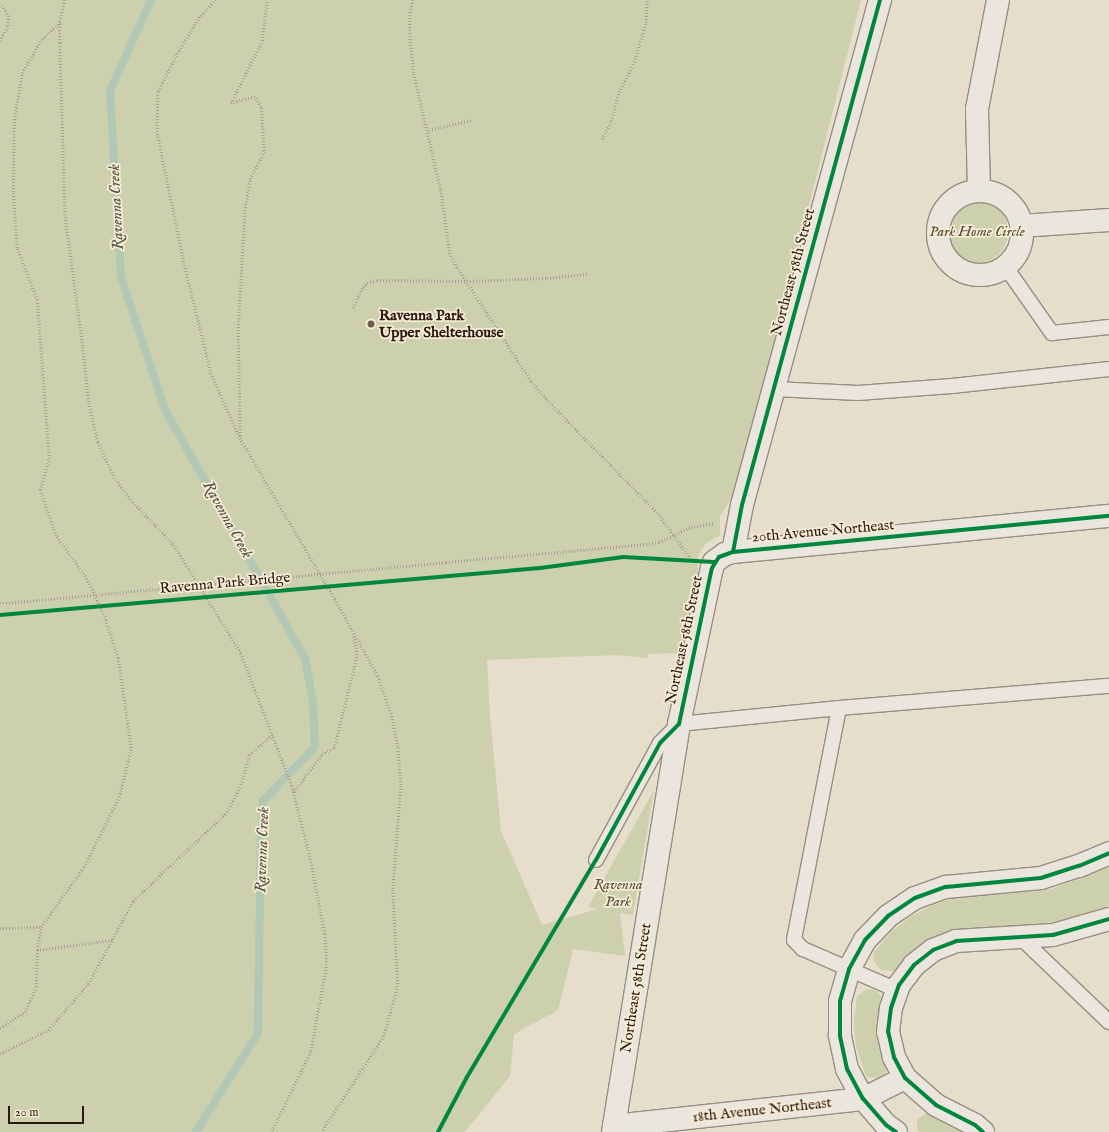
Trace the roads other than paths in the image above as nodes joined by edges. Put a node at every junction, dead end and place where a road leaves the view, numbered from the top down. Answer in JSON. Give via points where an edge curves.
{"nodes":[{"id":1,"x":880,"y":0,"type":"edge"},
{"id":2,"x":998,"y":0,"type":"edge"},
{"id":3,"x":979,"y":191,"type":"junction"},
{"id":4,"x":1109,"y":220,"type":"edge"},
{"id":5,"x":1021,"y":226,"type":"junction"},
{"id":6,"x":1005,"y":266,"type":"junction"},
{"id":7,"x":1109,"y":327,"type":"edge"},
{"id":8,"x":1109,"y":369,"type":"edge"},
{"id":9,"x":774,"y":388,"type":"junction"},
{"id":10,"x":1109,"y":516,"type":"edge"},
{"id":11,"x":733,"y":552,"type":"junction"},
{"id":12,"x":704,"y":562,"type":"joint"},
{"id":13,"x":1109,"y":686,"type":"edge"},
{"id":14,"x":839,"y":708,"type":"junction"},
{"id":15,"x":680,"y":724,"type":"junction"},
{"id":16,"x":1109,"y":853,"type":"edge"},
{"id":17,"x":596,"y":860,"type":"dead end"},
{"id":18,"x":1109,"y":919,"type":"edge"},
{"id":19,"x":1020,"y":937,"type":"junction"},
{"id":20,"x":849,"y":969,"type":"junction"},
{"id":21,"x":897,"y":990,"type":"junction"},
{"id":22,"x":1109,"y":1022,"type":"edge"},
{"id":23,"x":905,"y":1078,"type":"junction"},
{"id":24,"x":862,"y":1099,"type":"junction"},
{"id":25,"x":613,"y":1129,"type":"edge"},
{"id":26,"x":896,"y":1132,"type":"edge"},
{"id":27,"x":983,"y":1132,"type":"edge"}],
"edges":[{"from":1,"to":9,"type":"street","name":"Northeast 58th Street"},
{"from":2,"to":3,"type":"street","via":[[977,109]]},
{"from":3,"to":5,"type":"street","via":[[994,193],[1007,200],[1016,212]]},
{"from":3,"to":6,"type":"street","via":[[965,193],[953,200],[943,212],[938,225],[938,239],[943,253],[952,264],[964,272],[978,275],[992,273]]},
{"from":4,"to":5,"type":"street"},
{"from":5,"to":6,"type":"street","via":[[1018,249]]},
{"from":6,"to":7,"type":"lane","via":[[1052,333]]},
{"from":8,"to":9,"type":"lane","via":[[858,393]]},
{"from":9,"to":11,"type":"street","name":"Northeast 58th Street","via":[[742,505]]},
{"from":10,"to":11,"type":"street","name":"20th Avenue Northeast"},
{"from":11,"to":12,"type":"street","name":"20th Avenue Northeast"},
{"from":12,"to":15,"type":"street","name":"Northeast 58th Street","via":[[712,568]]},
{"from":13,"to":14,"type":"lane"},
{"from":14,"to":15,"type":"lane"},
{"from":14,"to":20,"type":"lane","via":[[794,940],[803,950]]},
{"from":15,"to":17,"type":"lane","via":[[660,743]]},
{"from":15,"to":25,"type":"street","name":"Northeast 58th Street"},
{"from":16,"to":20,"type":"street","via":[[1041,878],[946,887],[915,898],[888,916],[865,940]]},
{"from":18,"to":19,"type":"street","via":[[1054,935]]},
{"from":19,"to":21,"type":"street","via":[[956,941],[933,950],[914,965]]},
{"from":19,"to":22,"type":"lane"},
{"from":20,"to":21,"type":"lane"},
{"from":20,"to":24,"type":"street","via":[[840,1001],[840,1036],[847,1069]]},
{"from":21,"to":23,"type":"street","via":[[890,1008],[888,1032],[894,1056]]},
{"from":23,"to":24,"type":"street","name":"18th Avenue Northeast"},
{"from":23,"to":27,"type":"street","via":[[936,1105],[975,1125]]},
{"from":24,"to":25,"type":"street","name":"18th Avenue Northeast"},
{"from":24,"to":26,"type":"street"}]}
